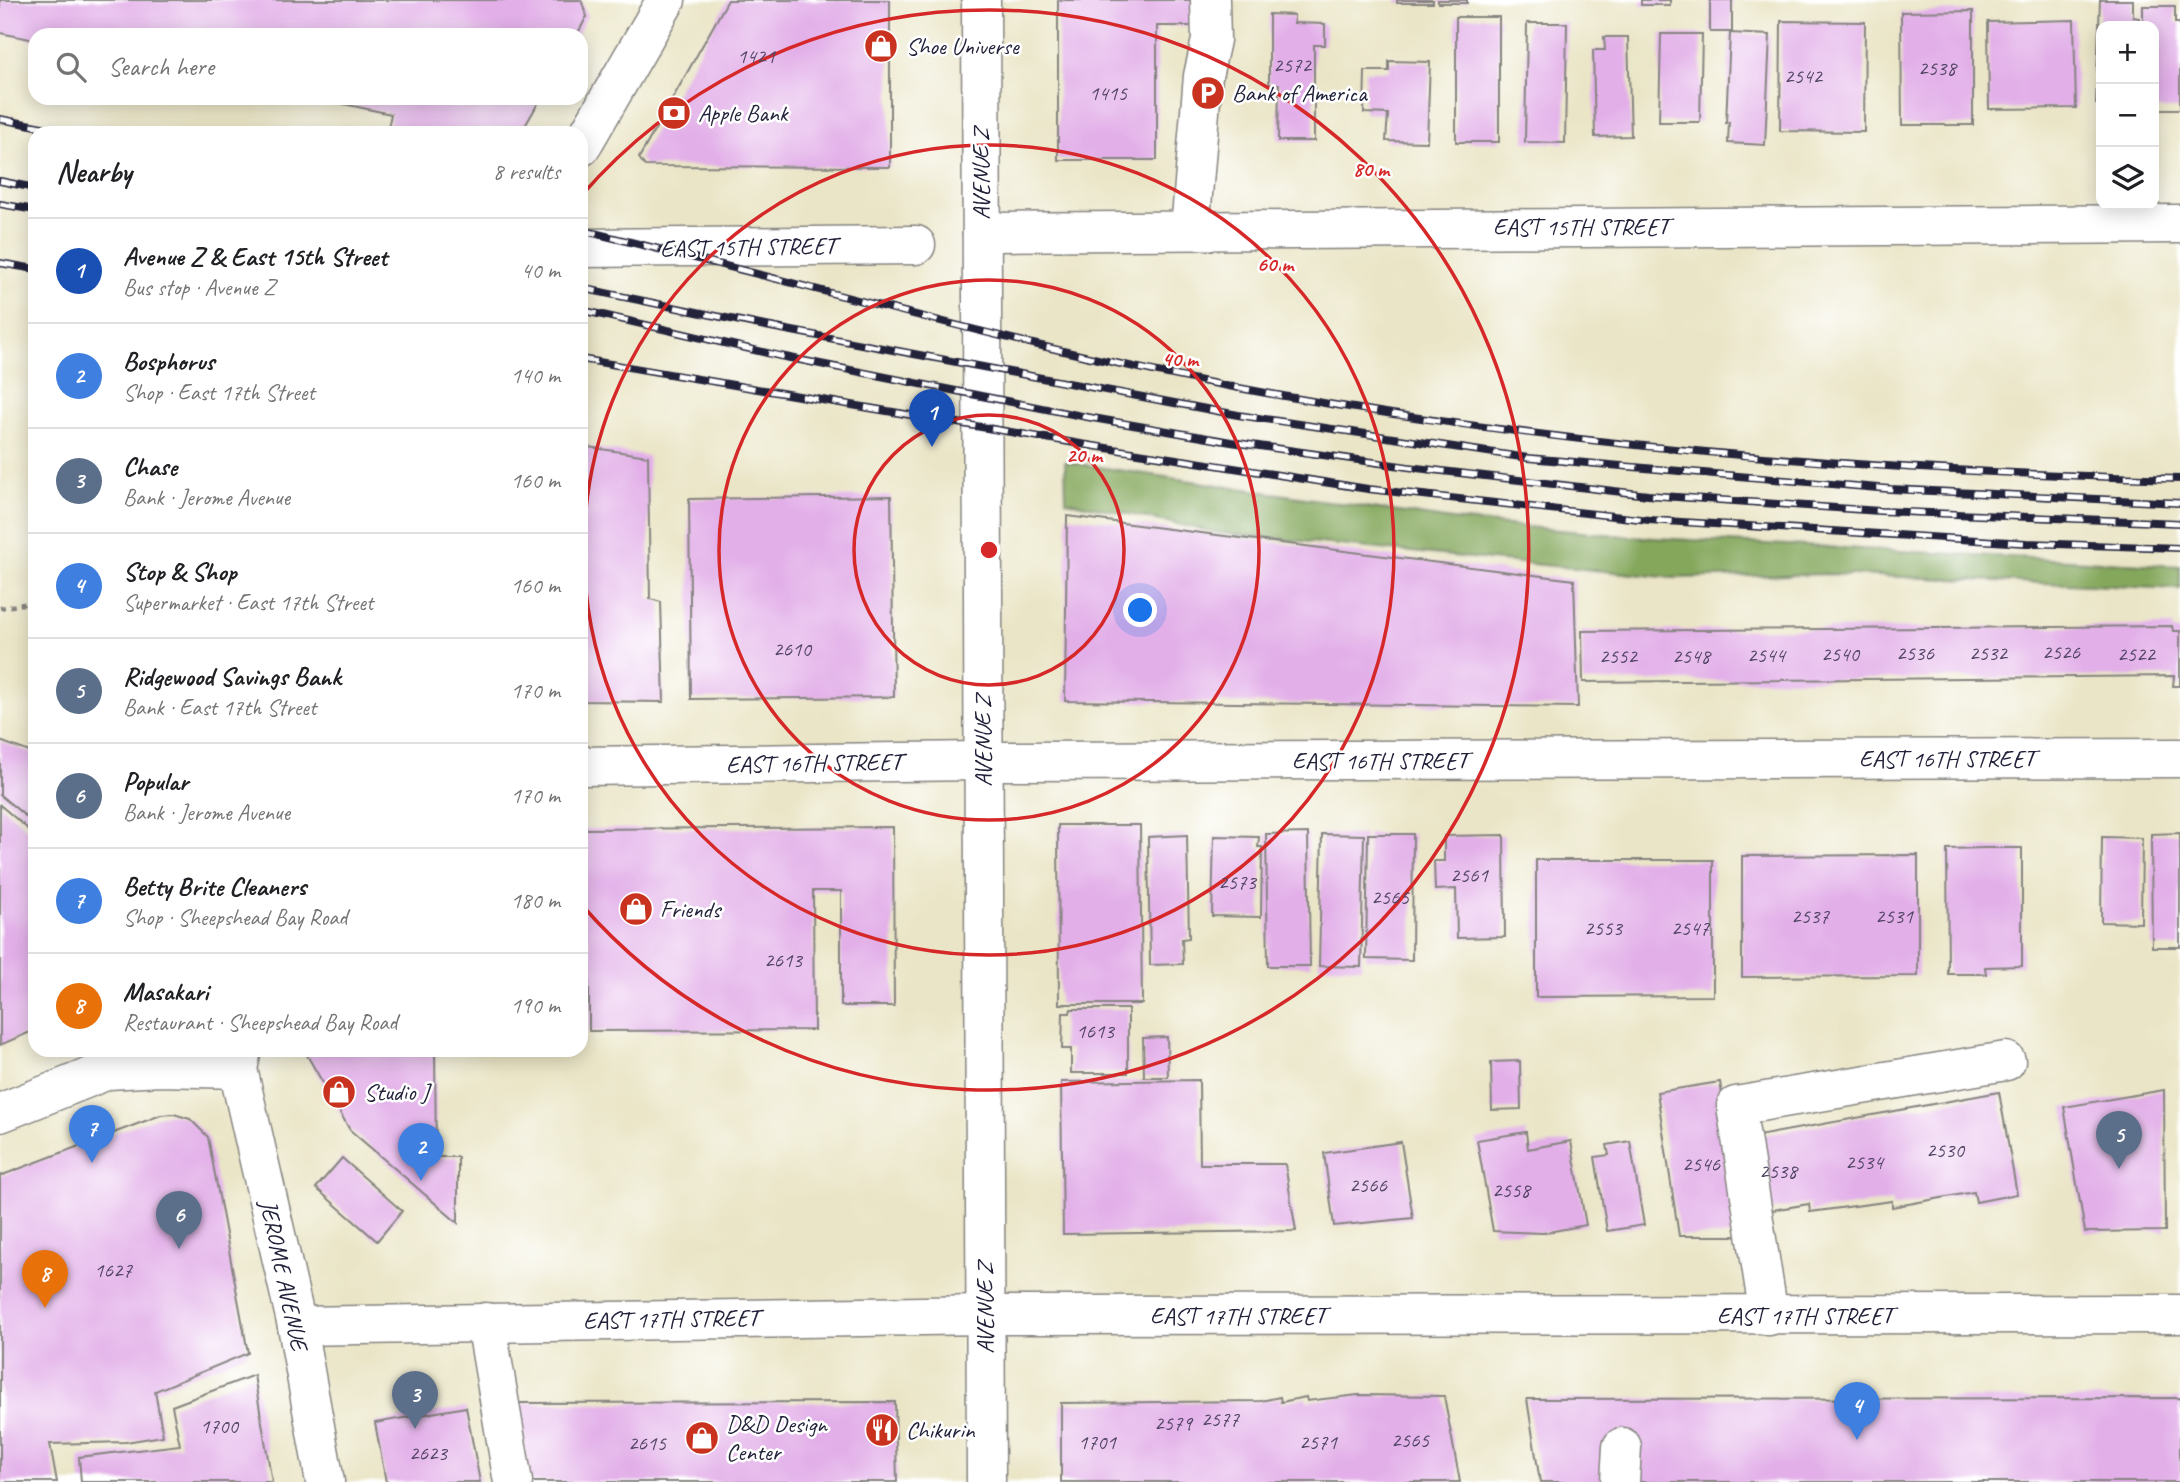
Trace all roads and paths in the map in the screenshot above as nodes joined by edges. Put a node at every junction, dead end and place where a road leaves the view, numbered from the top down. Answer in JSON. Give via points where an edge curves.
{"nodes":[{"id":1,"x":666,"y":0,"type":"edge"},
{"id":2,"x":981,"y":0,"type":"edge"},
{"id":3,"x":1210,"y":0,"type":"edge"},
{"id":4,"x":588,"y":135,"type":"edge"},
{"id":5,"x":2180,"y":224,"type":"edge"},
{"id":6,"x":1190,"y":230,"type":"junction"},
{"id":7,"x":982,"y":232,"type":"junction"},
{"id":8,"x":916,"y":245,"type":"dead end"},
{"id":9,"x":588,"y":248,"type":"edge"},
{"id":10,"x":28,"y":603,"type":"edge"},
{"id":11,"x":0,"y":608,"type":"edge"},
{"id":12,"x":2180,"y":758,"type":"edge"},
{"id":13,"x":983,"y":761,"type":"junction"},
{"id":14,"x":588,"y":766,"type":"edge"},
{"id":15,"x":118,"y":1060,"type":"edge"},
{"id":16,"x":240,"y":1060,"type":"edge"},
{"id":17,"x":2006,"y":1061,"type":"dead end"},
{"id":18,"x":0,"y":1113,"type":"edge"},
{"id":19,"x":2180,"y":1314,"type":"edge"},
{"id":20,"x":985,"y":1315,"type":"junction"},
{"id":21,"x":1769,"y":1316,"type":"junction"},
{"id":22,"x":486,"y":1322,"type":"junction"},
{"id":23,"x":297,"y":1326,"type":"junction"},
{"id":24,"x":324,"y":1482,"type":"edge"},
{"id":25,"x":513,"y":1482,"type":"edge"},
{"id":26,"x":986,"y":1482,"type":"edge"}],
"edges":[{"from":1,"to":4,"type":"street"},
{"from":2,"to":7,"type":"street","name":"AVENUE Z"},
{"from":3,"to":6,"type":"street","via":[[1211,40],[1203,76]]},
{"from":5,"to":6,"type":"street","name":"EAST 15TH STREET"},
{"from":6,"to":7,"type":"street","name":"EAST 15TH STREET"},
{"from":7,"to":13,"type":"street","name":"AVENUE Z"},
{"from":8,"to":9,"type":"street","name":"EAST 15TH STREET"},
{"from":10,"to":11,"type":"path"},
{"from":12,"to":13,"type":"street","name":"EAST 16TH STREET"},
{"from":13,"to":14,"type":"street","name":"EAST 16TH STREET"},
{"from":13,"to":20,"type":"street","name":"AVENUE Z"},
{"from":15,"to":16,"type":"street","via":[[160,1067]]},
{"from":15,"to":18,"type":"street"},
{"from":16,"to":23,"type":"street","name":"JEROME AVENUE"},
{"from":17,"to":21,"type":"street","via":[[1736,1106]]},
{"from":19,"to":21,"type":"street","name":"EAST 17TH STREET"},
{"from":20,"to":21,"type":"street","name":"EAST 17TH STREET"},
{"from":20,"to":22,"type":"street","name":"EAST 17TH STREET"},
{"from":20,"to":26,"type":"street","name":"AVENUE Z"},
{"from":22,"to":23,"type":"street","name":"EAST 17TH STREET"},
{"from":22,"to":25,"type":"street"},
{"from":23,"to":24,"type":"street","name":"JEROME AVENUE"}]}
